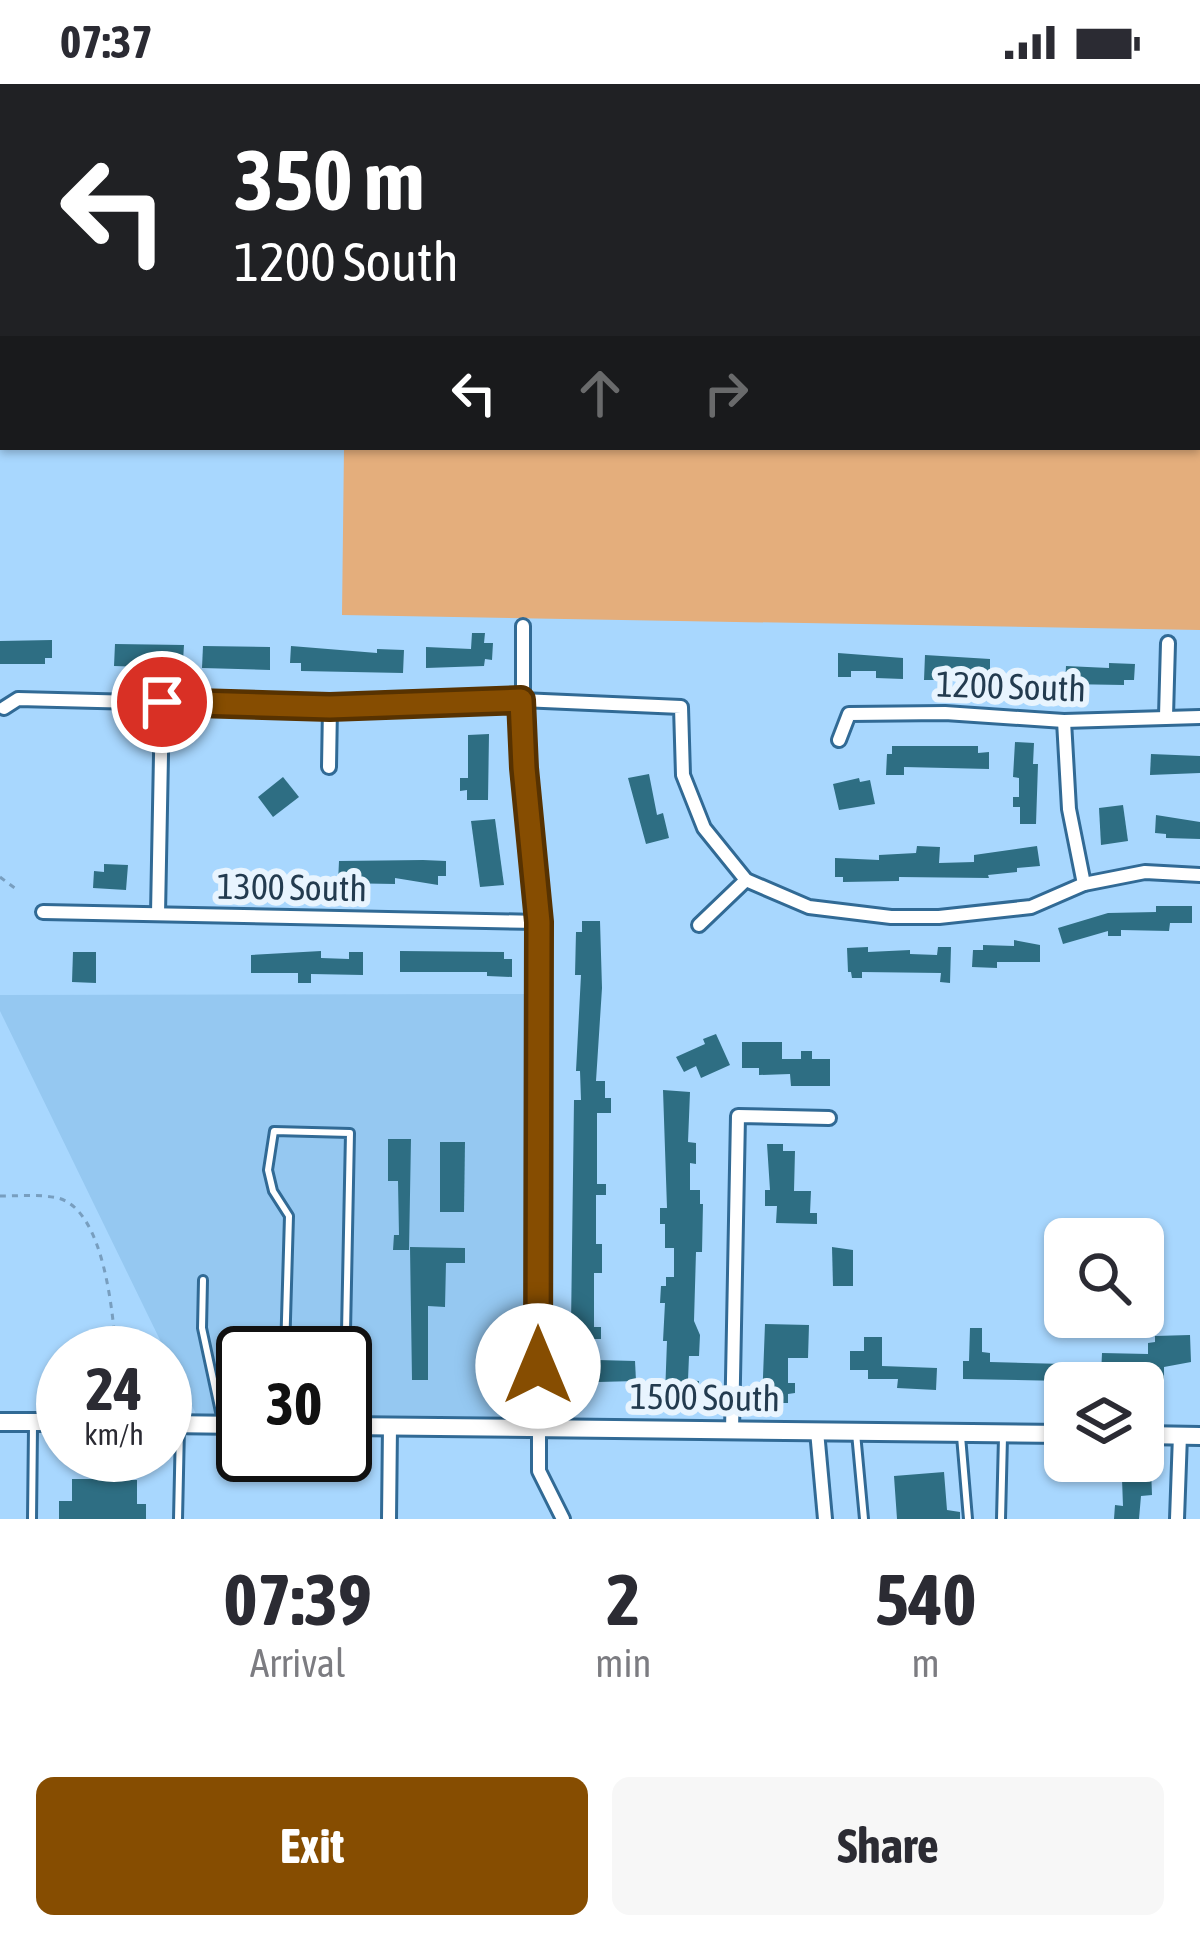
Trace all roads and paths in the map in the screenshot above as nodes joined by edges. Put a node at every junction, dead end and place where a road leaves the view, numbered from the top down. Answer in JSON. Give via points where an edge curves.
{"nodes":[{"id":1,"x":523,"y":626,"type":"dead end"},
{"id":2,"x":1168,"y":643,"type":"dead end"},
{"id":3,"x":521,"y":700,"type":"junction"},
{"id":4,"x":162,"y":702,"type":"junction"},
{"id":5,"x":330,"y":707,"type":"junction"},
{"id":6,"x":4,"y":708,"type":"dead end"},
{"id":7,"x":1166,"y":716,"type":"junction"},
{"id":8,"x":1200,"y":717,"type":"edge"},
{"id":9,"x":1064,"y":721,"type":"junction"},
{"id":10,"x":839,"y":740,"type":"dead end"},
{"id":11,"x":329,"y":767,"type":"dead end"},
{"id":12,"x":1200,"y":875,"type":"edge"},
{"id":13,"x":0,"y":878,"type":"edge"},
{"id":14,"x":746,"y":880,"type":"junction"},
{"id":15,"x":1084,"y":884,"type":"junction"},
{"id":16,"x":16,"y":889,"type":"dead end"},
{"id":17,"x":43,"y":912,"type":"dead end"},
{"id":18,"x":158,"y":914,"type":"junction"},
{"id":19,"x":539,"y":922,"type":"junction"},
{"id":20,"x":699,"y":926,"type":"dead end"},
{"id":21,"x":829,"y":1118,"type":"dead end"},
{"id":22,"x":0,"y":1196,"type":"edge"},
{"id":23,"x":203,"y":1280,"type":"dead end"},
{"id":24,"x":113,"y":1326,"type":"edge"},
{"id":25,"x":286,"y":1326,"type":"edge"},
{"id":26,"x":346,"y":1326,"type":"edge"},
{"id":27,"x":216,"y":1392,"type":"edge"},
{"id":28,"x":0,"y":1422,"type":"edge"},
{"id":29,"x":33,"y":1422,"type":"junction"},
{"id":30,"x":36,"y":1422,"type":"edge"},
{"id":31,"x":372,"y":1426,"type":"edge"},
{"id":32,"x":390,"y":1426,"type":"junction"},
{"id":33,"x":538,"y":1428,"type":"junction"},
{"id":34,"x":732,"y":1431,"type":"junction"},
{"id":35,"x":817,"y":1431,"type":"junction"},
{"id":36,"x":856,"y":1432,"type":"junction"},
{"id":37,"x":961,"y":1433,"type":"junction"},
{"id":38,"x":1003,"y":1433,"type":"junction"},
{"id":39,"x":1044,"y":1434,"type":"edge"},
{"id":40,"x":1164,"y":1436,"type":"edge"},
{"id":41,"x":1180,"y":1436,"type":"junction"},
{"id":42,"x":1200,"y":1436,"type":"edge"},
{"id":43,"x":176,"y":1482,"type":"edge"},
{"id":44,"x":32,"y":1519,"type":"edge"},
{"id":45,"x":178,"y":1519,"type":"edge"},
{"id":46,"x":389,"y":1519,"type":"edge"},
{"id":47,"x":562,"y":1519,"type":"edge"},
{"id":48,"x":825,"y":1519,"type":"edge"},
{"id":49,"x":864,"y":1519,"type":"edge"},
{"id":50,"x":968,"y":1519,"type":"edge"},
{"id":51,"x":1001,"y":1519,"type":"edge"},
{"id":52,"x":1178,"y":1519,"type":"edge"}],
"edges":[{"from":1,"to":3,"type":"street"},
{"from":2,"to":7,"type":"street"},
{"from":3,"to":5,"type":"street"},
{"from":3,"to":14,"type":"street","via":[[681,707],[683,775],[704,828]]},
{"from":3,"to":19,"type":"street"},
{"from":4,"to":5,"type":"street"},
{"from":4,"to":6,"type":"street","via":[[18,699]]},
{"from":4,"to":18,"type":"street"},
{"from":5,"to":11,"type":"street"},
{"from":7,"to":8,"type":"street","name":"1200 South"},
{"from":7,"to":9,"type":"street","name":"1200 South"},
{"from":9,"to":10,"type":"street","name":"1200 South","via":[[849,714]]},
{"from":9,"to":15,"type":"street"},
{"from":12,"to":15,"type":"street","via":[[1145,872]]},
{"from":13,"to":16,"type":"path"},
{"from":14,"to":15,"type":"street","via":[[809,907],[891,916],[1031,908]]},
{"from":14,"to":20,"type":"street"},
{"from":17,"to":18,"type":"street","name":"1300 South"},
{"from":18,"to":19,"type":"street","name":"1300 South"},
{"from":19,"to":33,"type":"street"},
{"from":21,"to":34,"type":"street","via":[[738,1116]]},
{"from":22,"to":24,"type":"path","via":[[60,1198],[87,1220]]},
{"from":23,"to":27,"type":"lane","via":[[202,1328]]},
{"from":25,"to":26,"type":"lane","via":[[289,1216],[268,1170],[274,1131],[350,1133]]},
{"from":28,"to":29,"type":"street"},
{"from":29,"to":30,"type":"street"},
{"from":29,"to":44,"type":"lane"},
{"from":31,"to":32,"type":"street","name":"1500 South"},
{"from":32,"to":33,"type":"street","name":"1500 South"},
{"from":32,"to":46,"type":"street"},
{"from":33,"to":34,"type":"street","name":"1500 South"},
{"from":33,"to":47,"type":"street","via":[[538,1472]]},
{"from":34,"to":35,"type":"street","name":"1500 South"},
{"from":35,"to":36,"type":"street","name":"1500 South"},
{"from":35,"to":48,"type":"street"},
{"from":36,"to":37,"type":"street","name":"1500 South"},
{"from":36,"to":49,"type":"lane"},
{"from":37,"to":38,"type":"street","name":"1500 South"},
{"from":37,"to":50,"type":"lane"},
{"from":38,"to":39,"type":"street","name":"1500 South"},
{"from":38,"to":51,"type":"lane"},
{"from":40,"to":41,"type":"street"},
{"from":41,"to":42,"type":"street"},
{"from":41,"to":52,"type":"street"},
{"from":43,"to":45,"type":"lane"}]}
